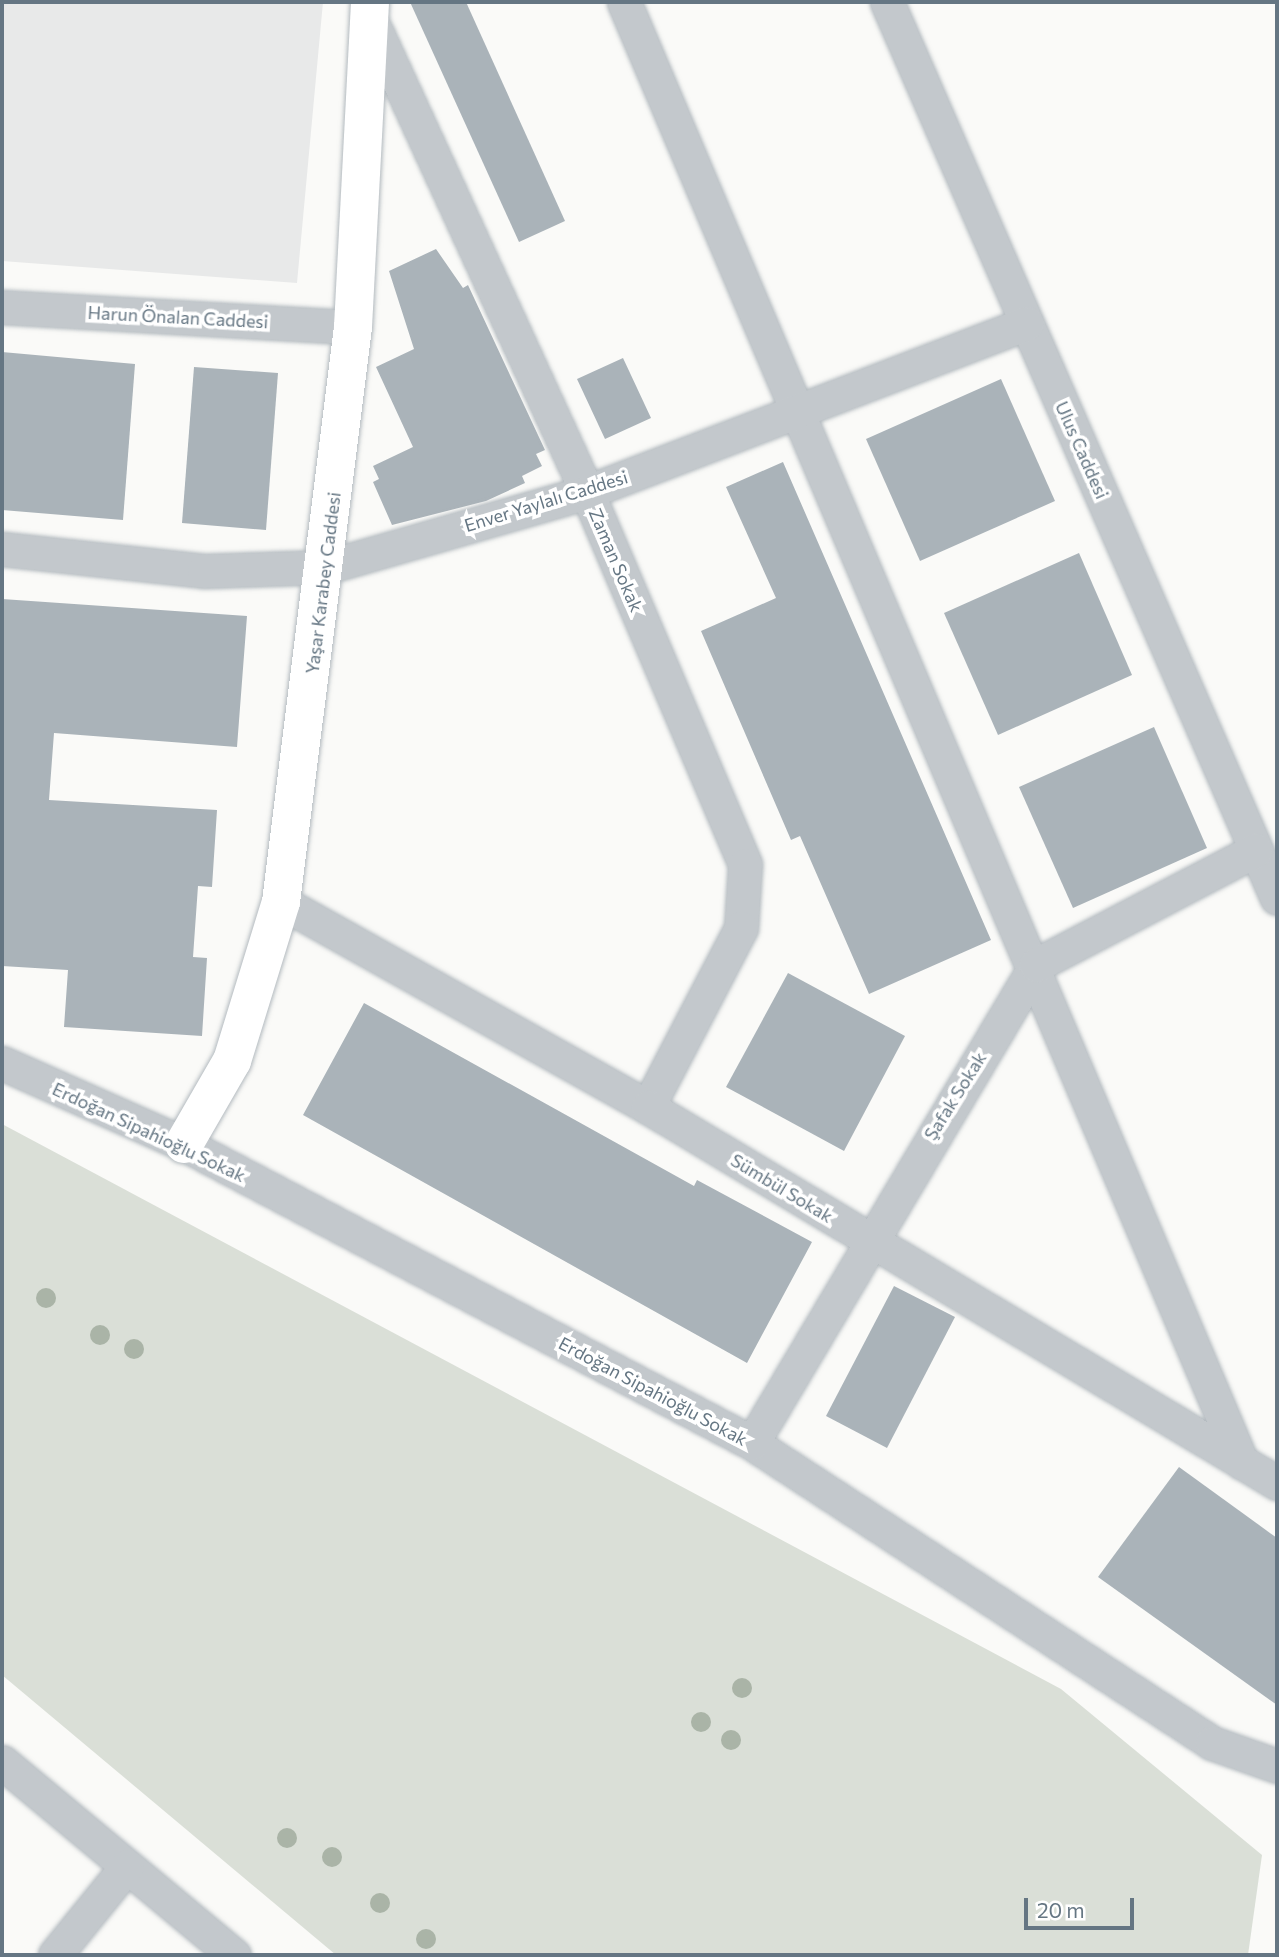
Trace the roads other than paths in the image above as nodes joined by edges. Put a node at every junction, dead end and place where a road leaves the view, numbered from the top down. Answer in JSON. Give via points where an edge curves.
{"nodes":[{"id":1,"x":624,"y":2,"type":"edge"},
{"id":2,"x":887,"y":2,"type":"edge"},
{"id":3,"x":370,"y":9,"type":"edge"},
{"id":4,"x":2,"y":307,"type":"edge"},
{"id":5,"x":1027,"y":323,"type":"junction"},
{"id":6,"x":353,"y":327,"type":"junction"},
{"id":7,"x":801,"y":413,"type":"junction"},
{"id":8,"x":587,"y":492,"type":"junction"},
{"id":9,"x":2,"y":549,"type":"edge"},
{"id":10,"x":326,"y":567,"type":"junction"},
{"id":11,"x":1256,"y":850,"type":"junction"},
{"id":12,"x":1277,"y":898,"type":"edge"},
{"id":13,"x":281,"y":902,"type":"junction"},
{"id":14,"x":1035,"y":965,"type":"junction"},
{"id":15,"x":2,"y":1063,"type":"edge"},
{"id":16,"x":648,"y":1107,"type":"junction"},
{"id":17,"x":184,"y":1144,"type":"junction"},
{"id":18,"x":867,"y":1239,"type":"junction"},
{"id":19,"x":752,"y":1443,"type":"junction"},
{"id":20,"x":1242,"y":1463,"type":"junction"},
{"id":21,"x":1277,"y":1483,"type":"edge"},
{"id":22,"x":2,"y":1762,"type":"edge"},
{"id":23,"x":1277,"y":1766,"type":"edge"},
{"id":24,"x":127,"y":1866,"type":"junction"},
{"id":25,"x":55,"y":1955,"type":"edge"},
{"id":26,"x":234,"y":1955,"type":"edge"}],
"edges":[{"from":1,"to":7,"type":"street"},
{"from":2,"to":5,"type":"street","name":"Ulus Caddesi"},
{"from":3,"to":6,"type":"street","name":"Yaşar Karabey Caddesi"},
{"from":3,"to":8,"type":"street","name":"Zaman Sokak"},
{"from":4,"to":6,"type":"street","name":"Harun Önalan Caddesi"},
{"from":5,"to":7,"type":"street","name":"Enver Yaylalı Caddesi"},
{"from":5,"to":11,"type":"street","name":"Ulus Caddesi"},
{"from":6,"to":10,"type":"street","name":"Yaşar Karabey Caddesi"},
{"from":7,"to":8,"type":"street","name":"Enver Yaylalı Caddesi"},
{"from":7,"to":14,"type":"street"},
{"from":8,"to":10,"type":"street","name":"Enver Yaylalı Caddesi"},
{"from":8,"to":16,"type":"street","name":"Zaman Sokak","via":[[745,865],[741,928]]},
{"from":9,"to":10,"type":"street","name":"Enver Yaylalı Caddesi","via":[[204,570]]},
{"from":10,"to":13,"type":"street","name":"Yaşar Karabey Caddesi"},
{"from":11,"to":12,"type":"street","name":"Ulus Caddesi"},
{"from":11,"to":14,"type":"street"},
{"from":13,"to":16,"type":"street","name":"Sümbül Sokak"},
{"from":13,"to":17,"type":"street","name":"Yaşar Karabey Caddesi","via":[[232,1061]]},
{"from":14,"to":18,"type":"street","name":"Şafak Sokak"},
{"from":14,"to":20,"type":"street"},
{"from":15,"to":17,"type":"street","name":"Erdoğan Sipahioğlu Sokak"},
{"from":16,"to":18,"type":"street","name":"Sümbül Sokak"},
{"from":17,"to":19,"type":"street","name":"Erdoğan Sipahioğlu Sokak"},
{"from":18,"to":19,"type":"street","name":"Şafak Sokak"},
{"from":18,"to":20,"type":"street","name":"Sümbül Sokak"},
{"from":19,"to":23,"type":"street","name":"Erdoğan Sipahioğlu Sokak","via":[[1212,1742]]},
{"from":20,"to":21,"type":"street","name":"Sümbül Sokak"},
{"from":22,"to":24,"type":"street"},
{"from":24,"to":25,"type":"street"},
{"from":24,"to":26,"type":"street"}]}
